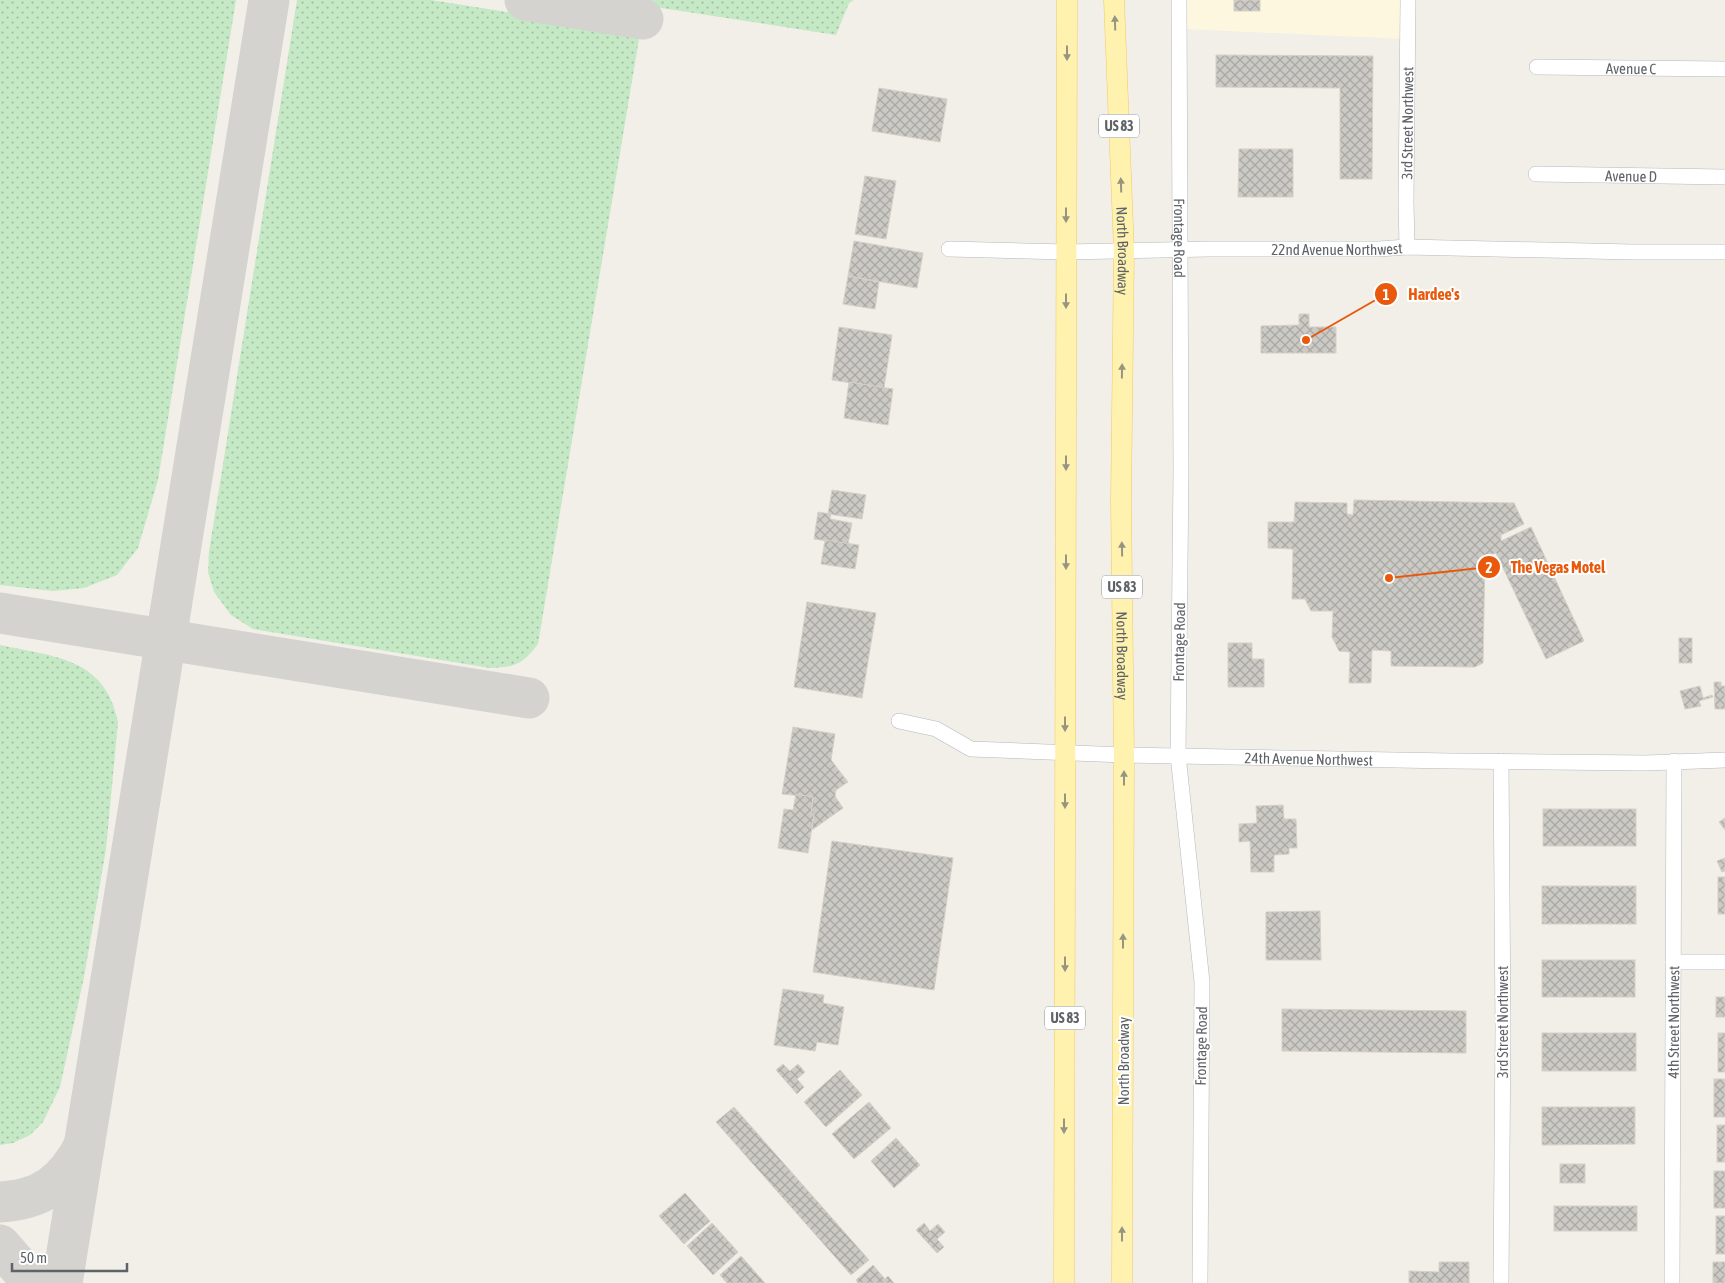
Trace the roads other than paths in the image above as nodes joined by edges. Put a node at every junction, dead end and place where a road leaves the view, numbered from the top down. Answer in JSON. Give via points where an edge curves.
{"nodes":[{"id":1,"x":1067,"y":0,"type":"edge"},
{"id":2,"x":1114,"y":0,"type":"edge"},
{"id":3,"x":1179,"y":0,"type":"edge"},
{"id":4,"x":1408,"y":0,"type":"edge"},
{"id":5,"x":1537,"y":67,"type":"dead end"},
{"id":6,"x":1725,"y":69,"type":"edge"},
{"id":7,"x":1536,"y":174,"type":"dead end"},
{"id":8,"x":1725,"y":177,"type":"edge"},
{"id":9,"x":1407,"y":248,"type":"junction"},
{"id":10,"x":949,"y":249,"type":"dead end"},
{"id":11,"x":1180,"y":249,"type":"junction"},
{"id":12,"x":1124,"y":251,"type":"junction"},
{"id":13,"x":1066,"y":252,"type":"junction"},
{"id":14,"x":1725,"y":252,"type":"edge"},
{"id":15,"x":899,"y":722,"type":"dead end"},
{"id":16,"x":1065,"y":753,"type":"junction"},
{"id":17,"x":1124,"y":755,"type":"junction"},
{"id":18,"x":1178,"y":755,"type":"junction"},
{"id":19,"x":1725,"y":760,"type":"edge"},
{"id":20,"x":1501,"y":761,"type":"junction"},
{"id":21,"x":1674,"y":762,"type":"junction"},
{"id":22,"x":1673,"y":962,"type":"junction"},
{"id":23,"x":1725,"y":962,"type":"edge"},
{"id":24,"x":1064,"y":1283,"type":"edge"},
{"id":25,"x":1122,"y":1283,"type":"edge"},
{"id":26,"x":1200,"y":1283,"type":"edge"},
{"id":27,"x":1500,"y":1283,"type":"edge"},
{"id":28,"x":1672,"y":1283,"type":"edge"}],
"edges":[{"from":1,"to":13,"type":"main road","number":"US 83","one_way":true},
{"from":12,"to":2,"type":"main road","name":"North Broadway","number":"US 83","one_way":true},
{"from":3,"to":11,"type":"street","name":"Frontage Road"},
{"from":4,"to":9,"type":"street","name":"3rd Street Northwest"},
{"from":5,"to":6,"type":"street","name":"Avenue C"},
{"from":7,"to":8,"type":"street","name":"Avenue D"},
{"from":9,"to":11,"type":"street","name":"22nd Avenue Northwest"},
{"from":9,"to":14,"type":"street","name":"22nd Avenue Northwest"},
{"from":10,"to":13,"type":"street","name":"22nd Avenue Northwest"},
{"from":11,"to":12,"type":"street","name":"22nd Avenue Northwest"},
{"from":11,"to":18,"type":"street","name":"Frontage Road","via":[[1182,471]]},
{"from":12,"to":13,"type":"street","name":"22nd Avenue Northwest"},
{"from":17,"to":12,"type":"main road","name":"North Broadway","number":"US 83","one_way":true,"via":[[1121,501]]},
{"from":13,"to":16,"type":"main road","number":"US 83","one_way":true},
{"from":15,"to":16,"type":"street","name":"24th Avenue Northwest","via":[[936,729],[971,749]]},
{"from":16,"to":17,"type":"street","name":"24th Avenue Northwest"},
{"from":16,"to":24,"type":"main road","number":"US 83","one_way":true},
{"from":17,"to":18,"type":"street","name":"24th Avenue Northwest"},
{"from":25,"to":17,"type":"main road","name":"North Broadway","number":"US 83","one_way":true},
{"from":18,"to":20,"type":"street","name":"24th Avenue Northwest"},
{"from":18,"to":26,"type":"street","name":"Frontage Road","via":[[1202,982]]},
{"from":19,"to":21,"type":"street","name":"24th Avenue Northwest"},
{"from":20,"to":21,"type":"street","name":"24th Avenue Northwest"},
{"from":20,"to":27,"type":"street","name":"3rd Street Northwest","via":[[1503,1037]]},
{"from":21,"to":22,"type":"street","name":"4th Street Northwest"},
{"from":22,"to":23,"type":"street"},
{"from":22,"to":28,"type":"street","name":"4th Street Northwest"}]}
